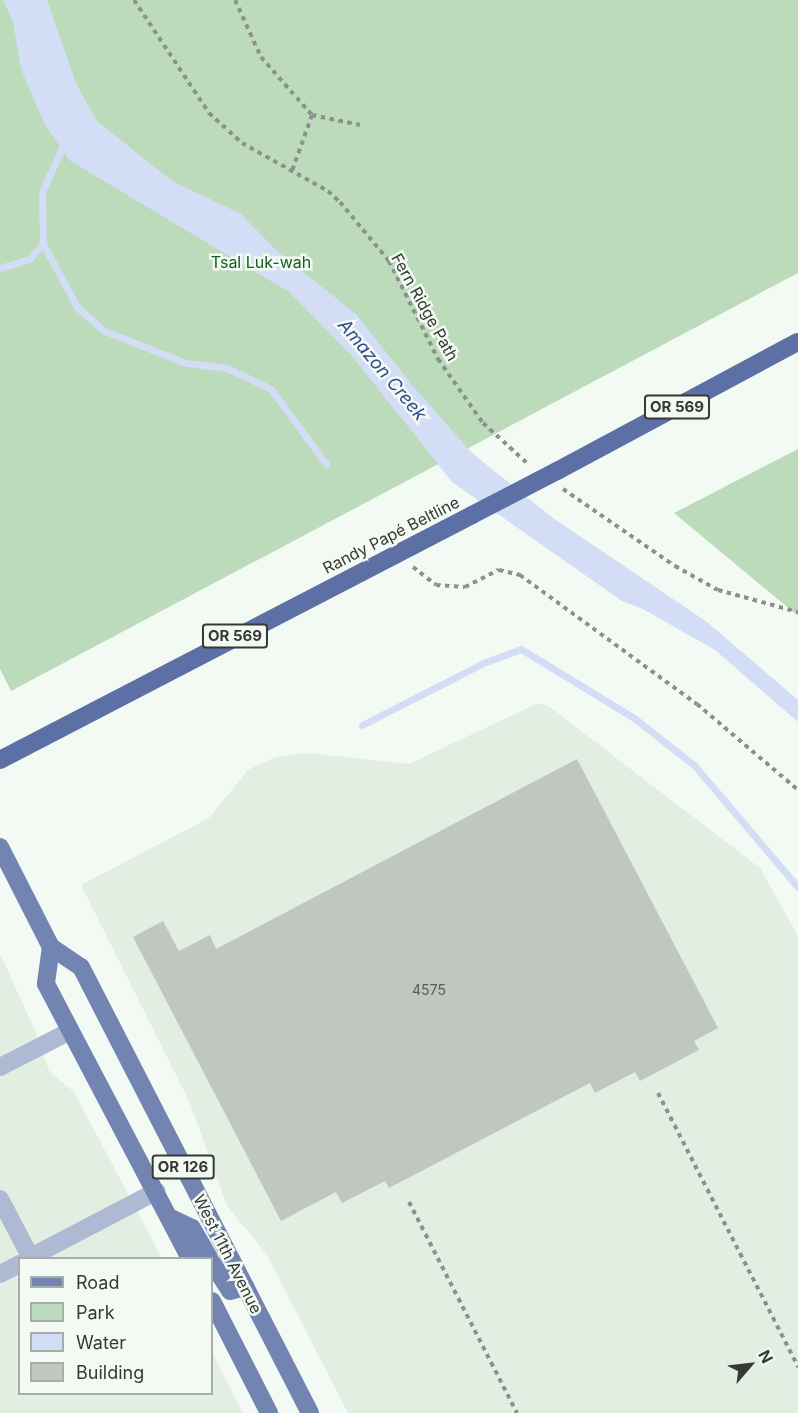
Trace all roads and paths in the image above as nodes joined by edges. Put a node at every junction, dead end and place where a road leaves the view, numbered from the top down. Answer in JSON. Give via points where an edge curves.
{"nodes":[{"id":1,"x":134,"y":0,"type":"edge"},
{"id":2,"x":235,"y":0,"type":"edge"},
{"id":3,"x":312,"y":115,"type":"junction"},
{"id":4,"x":360,"y":125,"type":"dead end"},
{"id":5,"x":292,"y":171,"type":"junction"},
{"id":6,"x":798,"y":342,"type":"edge"},
{"id":7,"x":535,"y":468,"type":"dead end"},
{"id":8,"x":558,"y":479,"type":"junction"},
{"id":9,"x":396,"y":554,"type":"junction"},
{"id":10,"x":798,"y":612,"type":"edge"},
{"id":11,"x":0,"y":760,"type":"edge"},
{"id":12,"x":798,"y":790,"type":"edge"},
{"id":13,"x":0,"y":847,"type":"edge"},
{"id":14,"x":51,"y":947,"type":"junction"},
{"id":15,"x":70,"y":1031,"type":"junction"},
{"id":16,"x":0,"y":1067,"type":"edge"},
{"id":17,"x":658,"y":1093,"type":"dead end"},
{"id":18,"x":156,"y":1191,"type":"junction"},
{"id":19,"x":0,"y":1199,"type":"edge"},
{"id":20,"x":408,"y":1202,"type":"dead end"},
{"id":21,"x":169,"y":1217,"type":"junction"},
{"id":22,"x":29,"y":1257,"type":"edge"},
{"id":23,"x":32,"y":1257,"type":"edge"},
{"id":24,"x":189,"y":1257,"type":"edge"},
{"id":25,"x":208,"y":1257,"type":"edge"},
{"id":26,"x":18,"y":1265,"type":"edge"},
{"id":27,"x":213,"y":1265,"type":"edge"},
{"id":28,"x":0,"y":1274,"type":"edge"},
{"id":29,"x":245,"y":1287,"type":"junction"},
{"id":30,"x":213,"y":1303,"type":"edge"},
{"id":31,"x":798,"y":1367,"type":"edge"},
{"id":32,"x":269,"y":1413,"type":"edge"},
{"id":33,"x":310,"y":1413,"type":"edge"},
{"id":34,"x":517,"y":1413,"type":"edge"}],
"edges":[{"from":1,"to":5,"type":"path","name":"Fern Ridge Path","via":[[209,113],[242,143]]},
{"from":2,"to":3,"type":"path","via":[[261,57]]},
{"from":3,"to":4,"type":"path"},
{"from":3,"to":5,"type":"path"},
{"from":5,"to":7,"type":"path","name":"Fern Ridge Path","via":[[340,202],[389,261],[426,338],[458,388],[483,423]]},
{"from":6,"to":8,"type":"highway","name":"Randy Papé Beltline","number":"OR 569"},
{"from":8,"to":9,"type":"highway","name":"Randy Papé Beltline","number":"OR 569","bridge":true,"via":[[472,515]]},
{"from":8,"to":10,"type":"path","via":[[675,566],[718,590]]},
{"from":9,"to":11,"type":"highway","name":"Randy Papé Beltline","number":"OR 569"},
{"from":9,"to":12,"type":"path","via":[[436,585],[465,587],[499,570],[520,575],[697,704]]},
{"from":13,"to":14,"type":"main road","name":"West 11th Avenue","number":"OR 126"},
{"from":14,"to":15,"type":"main road","number":"OR 126","via":[[46,984]]},
{"from":14,"to":29,"type":"main road","name":"West 11th Avenue","number":"OR 126","via":[[81,967]]},
{"from":15,"to":16,"type":"lane"},
{"from":15,"to":18,"type":"main road","number":"OR 126"},
{"from":17,"to":31,"type":"path"},
{"from":18,"to":21,"type":"main road","number":"OR 126"},
{"from":18,"to":23,"type":"lane"},
{"from":19,"to":22,"type":"lane"},
{"from":20,"to":34,"type":"path"},
{"from":21,"to":24,"type":"main road","number":"OR 126"},
{"from":21,"to":25,"type":"main road","via":[[192,1228]]},
{"from":26,"to":28,"type":"lane"},
{"from":27,"to":29,"type":"main road","via":[[230,1291]]},
{"from":29,"to":33,"type":"main road","name":"West 11th Avenue","number":"OR 126"},
{"from":30,"to":32,"type":"main road"}]}
